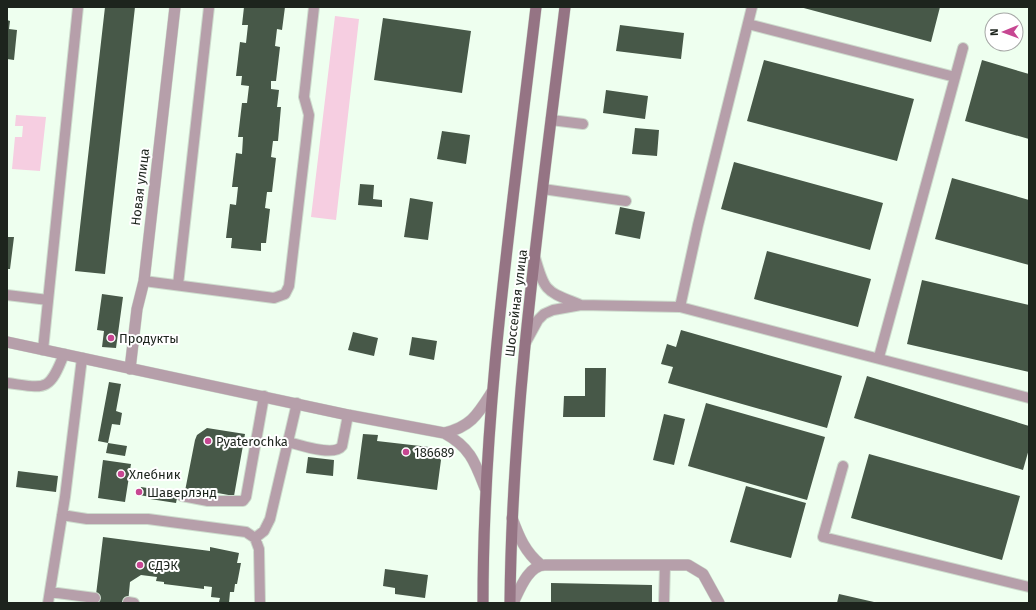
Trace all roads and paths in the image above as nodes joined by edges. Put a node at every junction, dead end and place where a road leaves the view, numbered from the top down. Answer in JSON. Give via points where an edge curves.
{"nodes":[{"id":1,"x":78,"y":7,"type":"edge"},
{"id":2,"x":175,"y":7,"type":"edge"},
{"id":3,"x":209,"y":7,"type":"edge"},
{"id":4,"x":314,"y":7,"type":"edge"},
{"id":5,"x":536,"y":7,"type":"edge"},
{"id":6,"x":565,"y":7,"type":"edge"},
{"id":7,"x":752,"y":7,"type":"edge"},
{"id":8,"x":748,"y":24,"type":"junction"},
{"id":9,"x":963,"y":48,"type":"dead end"},
{"id":10,"x":955,"y":77,"type":"junction"},
{"id":11,"x":551,"y":120,"type":"junction"},
{"id":12,"x":583,"y":124,"type":"dead end"},
{"id":13,"x":543,"y":189,"type":"junction"},
{"id":14,"x":626,"y":201,"type":"dead end"},
{"id":15,"x":535,"y":257,"type":"junction"},
{"id":16,"x":144,"y":281,"type":"junction"},
{"id":17,"x":178,"y":285,"type":"junction"},
{"id":18,"x":7,"y":295,"type":"edge"},
{"id":19,"x":48,"y":300,"type":"junction"},
{"id":20,"x":581,"y":305,"type":"junction"},
{"id":21,"x":680,"y":306,"type":"junction"},
{"id":22,"x":7,"y":342,"type":"edge"},
{"id":23,"x":526,"y":343,"type":"junction"},
{"id":24,"x":43,"y":350,"type":"junction"},
{"id":25,"x":64,"y":354,"type":"junction"},
{"id":26,"x":879,"y":357,"type":"junction"},
{"id":27,"x":82,"y":358,"type":"junction"},
{"id":28,"x":130,"y":369,"type":"junction"},
{"id":29,"x":7,"y":383,"type":"edge"},
{"id":30,"x":492,"y":392,"type":"junction"},
{"id":31,"x":264,"y":396,"type":"junction"},
{"id":32,"x":1029,"y":398,"type":"edge"},
{"id":33,"x":297,"y":403,"type":"junction"},
{"id":34,"x":348,"y":415,"type":"junction"},
{"id":35,"x":444,"y":433,"type":"junction"},
{"id":36,"x":288,"y":442,"type":"junction"},
{"id":37,"x":843,"y":466,"type":"dead end"},
{"id":38,"x":485,"y":488,"type":"junction"},
{"id":39,"x":182,"y":496,"type":"dead end"},
{"id":40,"x":62,"y":515,"type":"junction"},
{"id":41,"x":512,"y":518,"type":"junction"},
{"id":42,"x":255,"y":538,"type":"junction"},
{"id":43,"x":541,"y":565,"type":"junction"},
{"id":44,"x":665,"y":565,"type":"junction"},
{"id":45,"x":1029,"y":587,"type":"edge"},
{"id":46,"x":50,"y":592,"type":"junction"},
{"id":47,"x":95,"y":598,"type":"dead end"},
{"id":48,"x":48,"y":603,"type":"edge"},
{"id":49,"x":260,"y":603,"type":"edge"},
{"id":50,"x":483,"y":603,"type":"edge"},
{"id":51,"x":510,"y":603,"type":"edge"},
{"id":52,"x":514,"y":603,"type":"edge"},
{"id":53,"x":664,"y":603,"type":"edge"},
{"id":54,"x":719,"y":603,"type":"edge"}],
"edges":[{"from":1,"to":19,"type":"lane"},
{"from":2,"to":16,"type":"street","name":"Новая улица"},
{"from":3,"to":17,"type":"lane"},
{"from":4,"to":17,"type":"lane","via":[[304,97],[309,115],[289,286],[285,294],[274,298]]},
{"from":5,"to":30,"type":"main road","name":"Шоссейная улица"},
{"from":6,"to":11,"type":"main road","name":"Шоссейная улица"},
{"from":7,"to":8,"type":"lane"},
{"from":8,"to":10,"type":"lane"},
{"from":8,"to":21,"type":"lane"},
{"from":9,"to":10,"type":"lane"},
{"from":10,"to":26,"type":"lane"},
{"from":11,"to":12,"type":"lane"},
{"from":11,"to":13,"type":"main road","name":"Шоссейная улица"},
{"from":13,"to":14,"type":"lane"},
{"from":13,"to":15,"type":"main road","name":"Шоссейная улица"},
{"from":15,"to":20,"type":"lane","via":[[542,282],[547,288],[554,294]]},
{"from":15,"to":23,"type":"main road","name":"Шоссейная улица"},
{"from":16,"to":17,"type":"lane"},
{"from":16,"to":28,"type":"street","name":"Новая улица","via":[[137,309]]},
{"from":18,"to":19,"type":"lane"},
{"from":19,"to":24,"type":"lane"},
{"from":20,"to":21,"type":"lane"},
{"from":20,"to":23,"type":"lane","via":[[544,314]]},
{"from":21,"to":26,"type":"lane"},
{"from":22,"to":24,"type":"street"},
{"from":23,"to":41,"type":"main road","name":"Шоссейная улица"},
{"from":24,"to":25,"type":"street"},
{"from":25,"to":27,"type":"street"},
{"from":25,"to":29,"type":"lane","via":[[55,376],[48,384],[38,387]]},
{"from":26,"to":32,"type":"lane"},
{"from":27,"to":28,"type":"street"},
{"from":27,"to":40,"type":"lane"},
{"from":28,"to":31,"type":"street"},
{"from":30,"to":35,"type":"street","via":[[467,425]]},
{"from":30,"to":38,"type":"main road","name":"Шоссейная улица"},
{"from":31,"to":33,"type":"street"},
{"from":31,"to":39,"type":"lane","via":[[246,497],[243,501],[208,501]]},
{"from":33,"to":34,"type":"street"},
{"from":33,"to":36,"type":"lane"},
{"from":34,"to":35,"type":"street"},
{"from":34,"to":36,"type":"lane","via":[[339,450],[334,452]]},
{"from":35,"to":38,"type":"street","via":[[466,448],[474,460]]},
{"from":36,"to":42,"type":"lane","via":[[270,519],[264,531]]},
{"from":37,"to":45,"type":"lane","via":[[823,537]]},
{"from":38,"to":50,"type":"main road","name":"Шоссейная улица"},
{"from":40,"to":42,"type":"lane","via":[[87,519],[148,519],[246,532]]},
{"from":40,"to":46,"type":"lane"},
{"from":41,"to":43,"type":"street","via":[[523,546]]},
{"from":41,"to":51,"type":"main road","name":"Шоссейная улица"},
{"from":42,"to":49,"type":"lane","via":[[259,549]]},
{"from":43,"to":44,"type":"street"},
{"from":43,"to":52,"type":"street","via":[[531,572],[522,584]]},
{"from":44,"to":53,"type":"lane"},
{"from":44,"to":54,"type":"street","via":[[688,565],[703,574]]},
{"from":46,"to":47,"type":"lane"},
{"from":46,"to":48,"type":"lane"}]}
